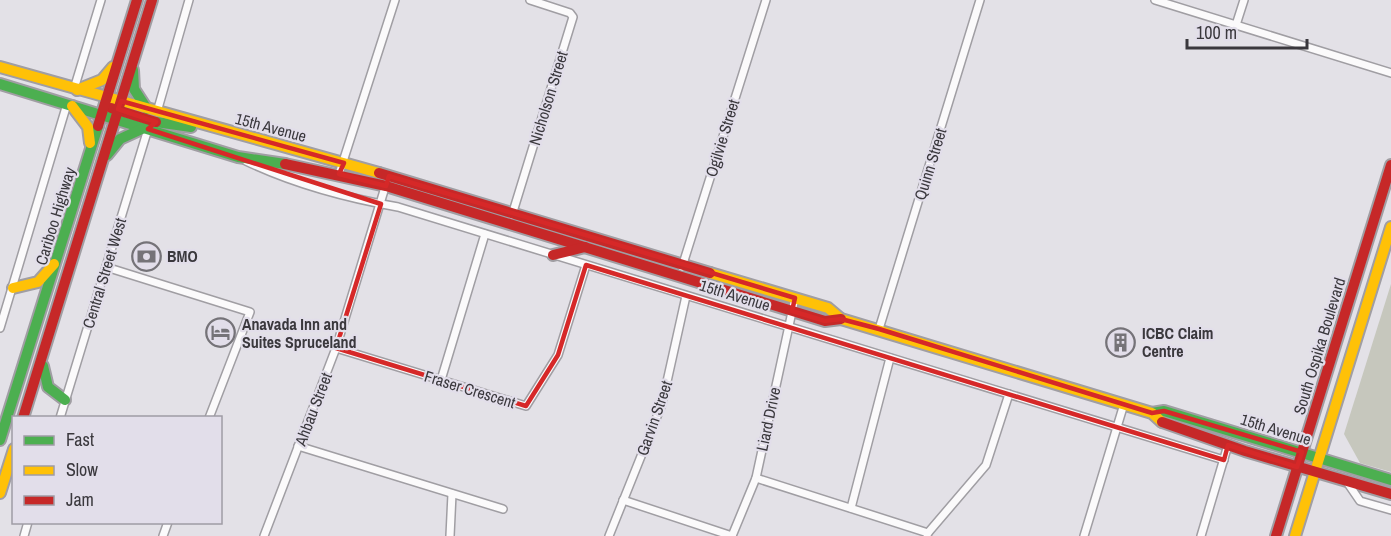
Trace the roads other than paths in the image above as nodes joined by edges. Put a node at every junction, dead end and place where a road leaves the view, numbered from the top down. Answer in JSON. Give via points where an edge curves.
{"nodes":[{"id":1,"x":101,"y":0,"type":"edge"},
{"id":2,"x":137,"y":0,"type":"edge"},
{"id":3,"x":189,"y":0,"type":"edge"},
{"id":4,"x":394,"y":0,"type":"edge"},
{"id":5,"x":530,"y":0,"type":"edge"},
{"id":6,"x":766,"y":0,"type":"edge"},
{"id":7,"x":980,"y":0,"type":"edge"},
{"id":8,"x":1155,"y":0,"type":"edge"},
{"id":9,"x":1244,"y":0,"type":"edge"},
{"id":10,"x":152,"y":2,"type":"edge"},
{"id":11,"x":1236,"y":25,"type":"junction"},
{"id":12,"x":120,"y":55,"type":"junction"},
{"id":13,"x":134,"y":58,"type":"junction"},
{"id":14,"x":0,"y":67,"type":"edge"},
{"id":15,"x":1391,"y":73,"type":"edge"},
{"id":16,"x":0,"y":84,"type":"edge"},
{"id":17,"x":76,"y":89,"type":"junction"},
{"id":18,"x":107,"y":98,"type":"junction"},
{"id":19,"x":69,"y":105,"type":"junction"},
{"id":20,"x":118,"y":110,"type":"junction"},
{"id":21,"x":102,"y":114,"type":"junction"},
{"id":22,"x":151,"y":120,"type":"junction"},
{"id":23,"x":90,"y":152,"type":"junction"},
{"id":24,"x":238,"y":157,"type":"junction"},
{"id":25,"x":101,"y":164,"type":"junction"},
{"id":26,"x":1391,"y":165,"type":"edge"},
{"id":27,"x":341,"y":169,"type":"junction"},
{"id":28,"x":388,"y":181,"type":"junction"},
{"id":29,"x":381,"y":204,"type":"junction"},
{"id":30,"x":513,"y":213,"type":"junction"},
{"id":31,"x":510,"y":224,"type":"junction"},
{"id":32,"x":1391,"y":227,"type":"edge"},
{"id":33,"x":485,"y":234,"type":"junction"},
{"id":34,"x":585,"y":248,"type":"junction"},
{"id":35,"x":553,"y":255,"type":"junction"},
{"id":36,"x":57,"y":260,"type":"junction"},
{"id":37,"x":683,"y":264,"type":"junction"},
{"id":38,"x":586,"y":265,"type":"junction"},
{"id":39,"x":106,"y":267,"type":"junction"},
{"id":40,"x":680,"y":276,"type":"junction"},
{"id":41,"x":13,"y":288,"type":"junction"},
{"id":42,"x":686,"y":296,"type":"junction"},
{"id":43,"x":795,"y":298,"type":"junction"},
{"id":44,"x":792,"y":311,"type":"junction"},
{"id":45,"x":841,"y":319,"type":"junction"},
{"id":46,"x":0,"y":328,"type":"edge"},
{"id":47,"x":788,"y":328,"type":"junction"},
{"id":48,"x":879,"y":329,"type":"junction"},
{"id":49,"x":336,"y":348,"type":"junction"},
{"id":50,"x":44,"y":349,"type":"junction"},
{"id":51,"x":890,"y":358,"type":"junction"},
{"id":52,"x":441,"y":380,"type":"junction"},
{"id":53,"x":1009,"y":394,"type":"junction"},
{"id":54,"x":65,"y":400,"type":"junction"},
{"id":55,"x":1124,"y":404,"type":"junction"},
{"id":56,"x":1152,"y":413,"type":"junction"},
{"id":57,"x":23,"y":416,"type":"edge"},
{"id":58,"x":60,"y":416,"type":"edge"},
{"id":59,"x":209,"y":416,"type":"edge"},
{"id":60,"x":1117,"y":427,"type":"junction"},
{"id":61,"x":0,"y":440,"type":"edge"},
{"id":62,"x":1228,"y":445,"type":"junction"},
{"id":63,"x":298,"y":446,"type":"junction"},
{"id":64,"x":1302,"y":452,"type":"junction"},
{"id":65,"x":12,"y":455,"type":"edge"},
{"id":66,"x":1319,"y":458,"type":"junction"},
{"id":67,"x":1224,"y":460,"type":"junction"},
{"id":68,"x":1298,"y":467,"type":"junction"},
{"id":69,"x":1315,"y":472,"type":"junction"},
{"id":70,"x":756,"y":478,"type":"junction"},
{"id":71,"x":1391,"y":480,"type":"edge"},
{"id":72,"x":1347,"y":482,"type":"junction"},
{"id":73,"x":0,"y":493,"type":"edge"},
{"id":74,"x":452,"y":494,"type":"junction"},
{"id":75,"x":1391,"y":494,"type":"edge"},
{"id":76,"x":623,"y":500,"type":"junction"},
{"id":77,"x":851,"y":508,"type":"junction"},
{"id":78,"x":503,"y":509,"type":"dead end"},
{"id":79,"x":1391,"y":510,"type":"edge"},
{"id":80,"x":927,"y":534,"type":"edge"},
{"id":81,"x":264,"y":536,"type":"edge"},
{"id":82,"x":450,"y":536,"type":"edge"},
{"id":83,"x":609,"y":536,"type":"edge"},
{"id":84,"x":732,"y":536,"type":"edge"},
{"id":85,"x":1084,"y":536,"type":"edge"},
{"id":86,"x":1201,"y":536,"type":"edge"},
{"id":87,"x":1276,"y":536,"type":"edge"},
{"id":88,"x":1295,"y":536,"type":"edge"}],
"edges":[{"from":1,"to":17,"type":"street"},
{"from":2,"to":12,"type":"main road","name":"Cariboo Highway"},
{"from":3,"to":22,"type":"street","name":"Central Street West"},
{"from":4,"to":27,"type":"street"},
{"from":5,"to":30,"type":"street","name":"Nicholson Street","via":[[573,17]]},
{"from":6,"to":37,"type":"street","name":"Ogilvie Street"},
{"from":7,"to":48,"type":"street","name":"Quinn Street"},
{"from":8,"to":11,"type":"street"},
{"from":9,"to":11,"type":"street"},
{"from":10,"to":13,"type":"main road","name":"Cariboo Highway"},
{"from":11,"to":15,"type":"street"},
{"from":12,"to":17,"type":"main road","via":[[102,80]]},
{"from":12,"to":18,"type":"main road","name":"Cariboo Highway"},
{"from":13,"to":20,"type":"main road","name":"Cariboo Highway"},
{"from":13,"to":22,"type":"main road","via":[[135,89]]},
{"from":14,"to":17,"type":"main road","name":"15th Avenue"},
{"from":16,"to":19,"type":"main road","name":"15th Avenue"},
{"from":17,"to":18,"type":"main road","name":"15th Avenue"},
{"from":18,"to":20,"type":"main road","name":"15th Avenue"},
{"from":18,"to":21,"type":"main road","name":"Cariboo Highway"},
{"from":19,"to":21,"type":"main road","name":"15th Avenue"},
{"from":19,"to":23,"type":"main road","via":[[88,127]]},
{"from":19,"to":41,"type":"street"},
{"from":20,"to":21,"type":"main road","name":"15th Avenue"},
{"from":20,"to":22,"type":"main road","name":"15th Avenue"},
{"from":20,"to":22,"type":"main road","name":"15th Avenue"},
{"from":20,"to":25,"type":"main road","name":"Cariboo Highway"},
{"from":21,"to":23,"type":"main road","name":"Cariboo Highway"},
{"from":22,"to":24,"type":"main road","name":"15th Avenue"},
{"from":22,"to":25,"type":"main road","via":[[111,147]]},
{"from":22,"to":27,"type":"main road","name":"15th Avenue","via":[[218,128]]},
{"from":22,"to":39,"type":"street","name":"Central Street West"},
{"from":23,"to":36,"type":"main road","name":"Cariboo Highway"},
{"from":24,"to":27,"type":"main road","name":"15th Avenue"},
{"from":24,"to":29,"type":"street","name":"15th Avenue","via":[[266,171]]},
{"from":25,"to":50,"type":"main road","name":"Cariboo Highway"},
{"from":26,"to":64,"type":"main road","name":"South Ospika Boulevard"},
{"from":27,"to":28,"type":"main road","name":"15th Avenue"},
{"from":28,"to":29,"type":"street","name":"Ahbau Street"},
{"from":28,"to":30,"type":"main road","name":"15th Avenue"},
{"from":28,"to":31,"type":"main road","name":"15th Avenue"},
{"from":29,"to":33,"type":"street","name":"15th Avenue"},
{"from":29,"to":49,"type":"street","name":"Ahbau Street"},
{"from":30,"to":31,"type":"street","name":"Nicholson Street"},
{"from":30,"to":37,"type":"main road","name":"15th Avenue"},
{"from":31,"to":34,"type":"main road","name":"15th Avenue"},
{"from":32,"to":66,"type":"main road","name":"South Ospika Boulevard"},
{"from":33,"to":35,"type":"street","name":"15th Avenue"},
{"from":33,"to":52,"type":"street"},
{"from":34,"to":35,"type":"main road"},
{"from":34,"to":40,"type":"main road","name":"15th Avenue"},
{"from":35,"to":38,"type":"street","name":"15th Avenue"},
{"from":36,"to":41,"type":"main road","via":[[38,282]]},
{"from":36,"to":61,"type":"main road","name":"Cariboo Highway"},
{"from":37,"to":40,"type":"street","name":"Ogilvie Street"},
{"from":37,"to":43,"type":"main road","name":"15th Avenue"},
{"from":38,"to":42,"type":"street","name":"15th Avenue"},
{"from":38,"to":52,"type":"street","name":"Fraser Crescent","via":[[558,355],[526,406]]},
{"from":39,"to":54,"type":"street","name":"Central Street West"},
{"from":39,"to":59,"type":"street","via":[[250,312]]},
{"from":40,"to":44,"type":"main road","name":"15th Avenue"},
{"from":41,"to":46,"type":"street"},
{"from":42,"to":47,"type":"street","name":"15th Avenue"},
{"from":42,"to":76,"type":"street","name":"Garvin Street","via":[[662,404]]},
{"from":43,"to":44,"type":"street","name":"Liard Drive"},
{"from":43,"to":45,"type":"main road","name":"15th Avenue","via":[[828,308]]},
{"from":44,"to":45,"type":"main road","name":"15th Avenue","via":[[825,321]]},
{"from":44,"to":47,"type":"street","name":"Liard Drive"},
{"from":45,"to":48,"type":"main road","name":"15th Avenue"},
{"from":47,"to":51,"type":"street","name":"15th Avenue"},
{"from":47,"to":70,"type":"street","name":"Liard Drive"},
{"from":48,"to":55,"type":"main road","name":"15th Avenue"},
{"from":49,"to":52,"type":"street","name":"Fraser Crescent"},
{"from":49,"to":63,"type":"street","name":"Ahbau Street"},
{"from":50,"to":54,"type":"main road","via":[[43,382]]},
{"from":50,"to":57,"type":"main road","name":"Cariboo Highway"},
{"from":51,"to":53,"type":"street","name":"15th Avenue"},
{"from":51,"to":77,"type":"street"},
{"from":53,"to":60,"type":"street","name":"15th Avenue"},
{"from":53,"to":80,"type":"street","via":[[986,465]]},
{"from":54,"to":58,"type":"street","name":"Central Street West"},
{"from":55,"to":56,"type":"main road","name":"15th Avenue"},
{"from":55,"to":60,"type":"street"},
{"from":56,"to":62,"type":"main road","name":"15th Avenue","via":[[1161,422]]},
{"from":56,"to":64,"type":"main road","name":"15th Avenue","via":[[1164,411]]},
{"from":60,"to":67,"type":"street","name":"15th Avenue"},
{"from":60,"to":85,"type":"street"},
{"from":62,"to":67,"type":"street"},
{"from":62,"to":68,"type":"main road","name":"15th Avenue"},
{"from":63,"to":74,"type":"street"},
{"from":63,"to":81,"type":"street","name":"Ahbau Street"},
{"from":64,"to":66,"type":"main road","name":"15th Avenue"},
{"from":64,"to":68,"type":"main road","name":"South Ospika Boulevard"},
{"from":65,"to":73,"type":"main road"},
{"from":66,"to":69,"type":"main road","name":"South Ospika Boulevard"},
{"from":66,"to":71,"type":"main road","name":"15th Avenue"},
{"from":67,"to":86,"type":"street"},
{"from":68,"to":69,"type":"main road","name":"15th Avenue"},
{"from":68,"to":87,"type":"main road","name":"South Ospika Boulevard"},
{"from":69,"to":72,"type":"main road","name":"15th Avenue"},
{"from":69,"to":88,"type":"main road","name":"South Ospika Boulevard"},
{"from":70,"to":77,"type":"street"},
{"from":70,"to":84,"type":"street","name":"Liard Drive"},
{"from":72,"to":75,"type":"main road","name":"15th Avenue"},
{"from":72,"to":79,"type":"street","name":"15th Avenue","via":[[1360,501]]},
{"from":74,"to":78,"type":"street"},
{"from":74,"to":82,"type":"street"},
{"from":76,"to":83,"type":"street","name":"Garvin Street"},
{"from":76,"to":84,"type":"street"},
{"from":77,"to":80,"type":"street"}]}
